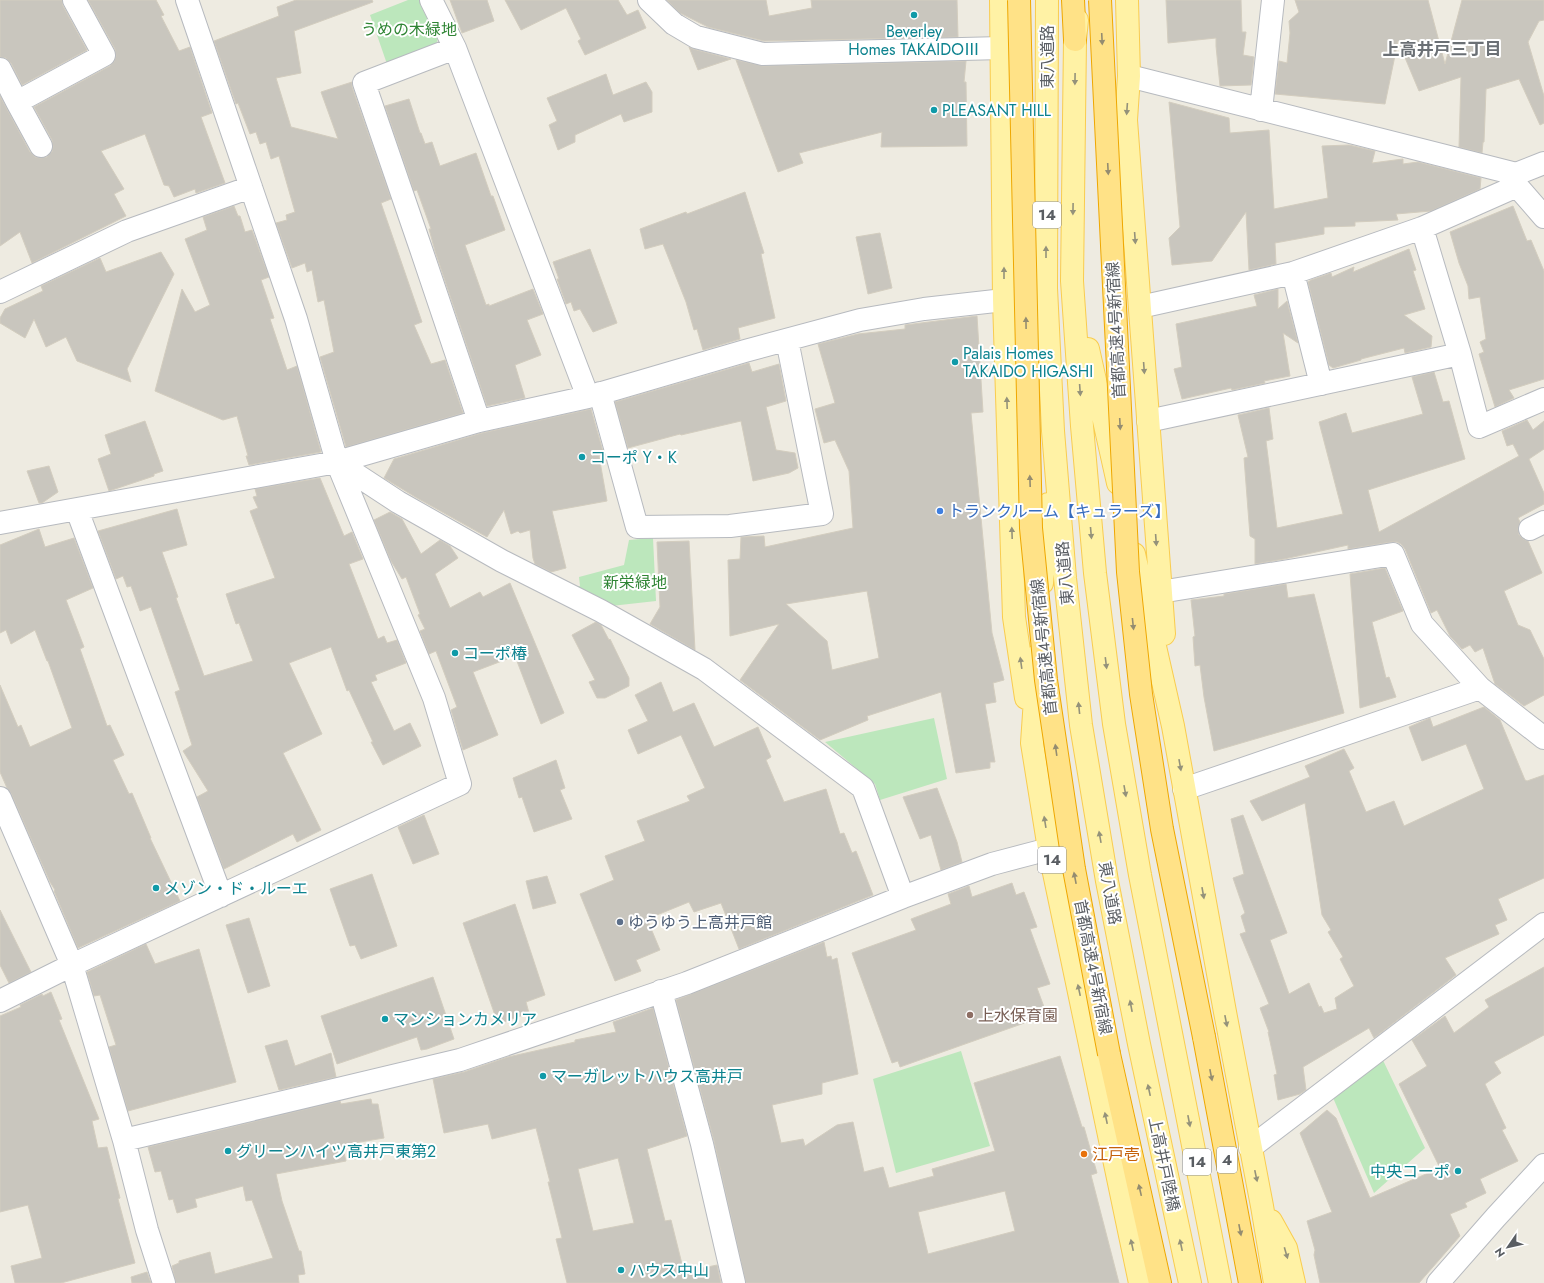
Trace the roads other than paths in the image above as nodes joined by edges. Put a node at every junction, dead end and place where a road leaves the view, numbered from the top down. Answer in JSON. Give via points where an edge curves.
{"nodes":[{"id":1,"x":74,"y":0,"type":"edge"},
{"id":2,"x":188,"y":0,"type":"edge"},
{"id":3,"x":432,"y":0,"type":"edge"},
{"id":4,"x":649,"y":0,"type":"edge"},
{"id":5,"x":1001,"y":0,"type":"edge"},
{"id":6,"x":1019,"y":0,"type":"edge"},
{"id":7,"x":1047,"y":0,"type":"edge"},
{"id":8,"x":1073,"y":0,"type":"edge"},
{"id":9,"x":1078,"y":0,"type":"edge"},
{"id":10,"x":1100,"y":0,"type":"edge"},
{"id":11,"x":1127,"y":0,"type":"edge"},
{"id":12,"x":1273,"y":0,"type":"edge"},
{"id":13,"x":1075,"y":40,"type":"junction"},
{"id":14,"x":455,"y":48,"type":"junction"},
{"id":15,"x":1002,"y":48,"type":"junction"},
{"id":16,"x":0,"y":70,"type":"edge"},
{"id":17,"x":1129,"y":76,"type":"junction"},
{"id":18,"x":17,"y":102,"type":"junction"},
{"id":19,"x":1261,"y":110,"type":"junction"},
{"id":20,"x":41,"y":146,"type":"dead end"},
{"id":21,"x":1544,"y":163,"type":"edge"},
{"id":22,"x":1517,"y":180,"type":"junction"},
{"id":23,"x":251,"y":187,"type":"junction"},
{"id":24,"x":1544,"y":217,"type":"edge"},
{"id":25,"x":1422,"y":228,"type":"junction"},
{"id":26,"x":1293,"y":273,"type":"junction"},
{"id":27,"x":1072,"y":281,"type":"junction"},
{"id":28,"x":0,"y":292,"type":"edge"},
{"id":29,"x":1004,"y":300,"type":"junction"},
{"id":30,"x":1140,"y":307,"type":"junction"},
{"id":31,"x":787,"y":340,"type":"junction"},
{"id":32,"x":1460,"y":354,"type":"junction"},
{"id":33,"x":1321,"y":384,"type":"junction"},
{"id":34,"x":594,"y":395,"type":"junction"},
{"id":35,"x":1544,"y":399,"type":"edge"},
{"id":36,"x":479,"y":421,"type":"junction"},
{"id":37,"x":1148,"y":421,"type":"junction"},
{"id":38,"x":1053,"y":431,"type":"junction"},
{"id":39,"x":337,"y":462,"type":"junction"},
{"id":40,"x":77,"y":510,"type":"junction"},
{"id":41,"x":0,"y":523,"type":"edge"},
{"id":42,"x":1160,"y":592,"type":"junction"},
{"id":43,"x":1480,"y":688,"type":"junction"},
{"id":44,"x":1172,"y":726,"type":"junction"},
{"id":45,"x":1539,"y":727,"type":"edge"},
{"id":46,"x":1032,"y":743,"type":"junction"},
{"id":47,"x":1184,"y":789,"type":"junction"},
{"id":48,"x":0,"y":798,"type":"edge"},
{"id":49,"x":1049,"y":849,"type":"junction"},
{"id":50,"x":221,"y":896,"type":"junction"},
{"id":51,"x":903,"y":897,"type":"junction"},
{"id":52,"x":1544,"y":924,"type":"edge"},
{"id":53,"x":72,"y":965,"type":"junction"},
{"id":54,"x":661,"y":991,"type":"junction"},
{"id":55,"x":0,"y":1001,"type":"edge"},
{"id":56,"x":560,"y":1014,"type":"dead end"},
{"id":57,"x":1173,"y":1041,"type":"joint"},
{"id":58,"x":1139,"y":1044,"type":"joint"},
{"id":59,"x":316,"y":1082,"type":"dead end"},
{"id":60,"x":124,"y":1140,"type":"junction"},
{"id":61,"x":1250,"y":1148,"type":"junction"},
{"id":62,"x":1544,"y":1165,"type":"edge"},
{"id":63,"x":1262,"y":1206,"type":"junction"},
{"id":64,"x":1271,"y":1259,"type":"junction"},
{"id":65,"x":164,"y":1283,"type":"edge"},
{"id":66,"x":734,"y":1283,"type":"edge"},
{"id":67,"x":1140,"y":1283,"type":"edge"},
{"id":68,"x":1160,"y":1283,"type":"edge"},
{"id":69,"x":1190,"y":1283,"type":"edge"},
{"id":70,"x":1220,"y":1283,"type":"edge"},
{"id":71,"x":1250,"y":1283,"type":"edge"},
{"id":72,"x":1268,"y":1283,"type":"edge"},
{"id":73,"x":1275,"y":1283,"type":"edge"},
{"id":74,"x":1294,"y":1283,"type":"edge"},
{"id":75,"x":1438,"y":1283,"type":"edge"}],
"edges":[{"from":1,"to":18,"type":"street","via":[[104,55]]},
{"from":2,"to":23,"type":"street"},
{"from":3,"to":14,"type":"street"},
{"from":4,"to":15,"type":"street","via":[[674,24],[696,37],[763,54]]},
{"from":5,"to":15,"type":"main road"},
{"from":68,"to":6,"type":"highway","name":"首都高速4号新宿線","one_way":true,"bridge":true,"via":[[1109,1054],[1074,869],[1046,680],[1031,528]]},
{"from":38,"to":7,"type":"main road","name":"東八道路","number":"14","one_way":true,"via":[[1046,288]]},
{"from":8,"to":13,"type":"highway"},
{"from":9,"to":13,"type":"main road","name":"東八道路","number":"14"},
{"from":10,"to":71,"type":"highway","name":"首都高速4号新宿線","number":"4","one_way":true,"bridge":true,"via":[[1128,572],[1141,694],[1162,829]]},
{"from":11,"to":17,"type":"main road"},
{"from":12,"to":19,"type":"street"},
{"from":13,"to":27,"type":"main road","name":"東八道路","number":"14","one_way":true},
{"from":14,"to":34,"type":"street"},
{"from":14,"to":36,"type":"street","via":[[364,83]]},
{"from":29,"to":15,"type":"main road","one_way":true},
{"from":16,"to":18,"type":"street"},
{"from":17,"to":19,"type":"street"},
{"from":17,"to":30,"type":"main road","one_way":true,"via":[[1126,120]]},
{"from":18,"to":20,"type":"street"},
{"from":19,"to":22,"type":"street"},
{"from":21,"to":22,"type":"street"},
{"from":22,"to":24,"type":"street"},
{"from":22,"to":25,"type":"street"},
{"from":23,"to":28,"type":"street","via":[[127,231]]},
{"from":23,"to":39,"type":"street","via":[[296,319]]},
{"from":25,"to":26,"type":"street"},
{"from":25,"to":32,"type":"street"},
{"from":26,"to":30,"type":"street"},
{"from":26,"to":33,"type":"street"},
{"from":27,"to":44,"type":"main road"},
{"from":27,"to":57,"type":"main road","name":"東八道路","number":"14","one_way":true,"via":[[1095,574],[1114,724]]},
{"from":29,"to":31,"type":"street","via":[[924,309],[860,320]]},
{"from":46,"to":29,"type":"main road","one_way":true,"via":[[1014,617]]},
{"from":30,"to":37,"type":"main road","one_way":true},
{"from":31,"to":34,"type":"street"},
{"from":31,"to":34,"type":"street","via":[[822,514],[730,526],[637,527]]},
{"from":32,"to":33,"type":"street"},
{"from":32,"to":35,"type":"street","via":[[1479,428]]},
{"from":33,"to":37,"type":"street"},
{"from":34,"to":36,"type":"street"},
{"from":36,"to":39,"type":"street"},
{"from":37,"to":42,"type":"main road","one_way":true},
{"from":38,"to":46,"type":"main road","number":"14"},
{"from":58,"to":38,"type":"main road","name":"東八道路","number":"14","one_way":true,"via":[[1107,881],[1081,725]]},
{"from":39,"to":40,"type":"street"},
{"from":39,"to":50,"type":"street","via":[[434,698],[460,784]]},
{"from":39,"to":51,"type":"street","via":[[398,502],[502,562],[601,611],[704,669],[863,788]]},
{"from":40,"to":41,"type":"street"},
{"from":40,"to":50,"type":"street"},
{"from":42,"to":43,"type":"street","via":[[1393,554],[1422,624]]},
{"from":42,"to":44,"type":"main road"},
{"from":43,"to":45,"type":"street"},
{"from":43,"to":47,"type":"street"},
{"from":44,"to":47,"type":"main road","one_way":true},
{"from":49,"to":46,"type":"main road","number":"14","one_way":true},
{"from":47,"to":61,"type":"main road","one_way":true},
{"from":48,"to":53,"type":"street"},
{"from":49,"to":51,"type":"street","via":[[992,864]]},
{"from":67,"to":49,"type":"main road","number":"14","one_way":true},
{"from":50,"to":53,"type":"street"},
{"from":51,"to":54,"type":"street"},
{"from":52,"to":61,"type":"street"},
{"from":53,"to":55,"type":"street"},
{"from":53,"to":60,"type":"street"},
{"from":54,"to":60,"type":"street","via":[[460,1060]]},
{"from":54,"to":66,"type":"street","via":[[702,1144]]},
{"from":56,"to":59,"type":"street","via":[[463,1049]]},
{"from":57,"to":70,"type":"main road","name":"上高井戸陸橋","number":"14","one_way":true},
{"from":69,"to":58,"type":"main road","name":"上高井戸陸橋","number":"14","one_way":true},
{"from":60,"to":65,"type":"street","via":[[147,1230]]},
{"from":61,"to":63,"type":"main road","one_way":true},
{"from":62,"to":75,"type":"street"},
{"from":63,"to":64,"type":"main road"},
{"from":63,"to":74,"type":"main road","one_way":true,"via":[[1286,1248]]},
{"from":64,"to":72,"type":"main road"},
{"from":64,"to":73,"type":"main road"}]}
